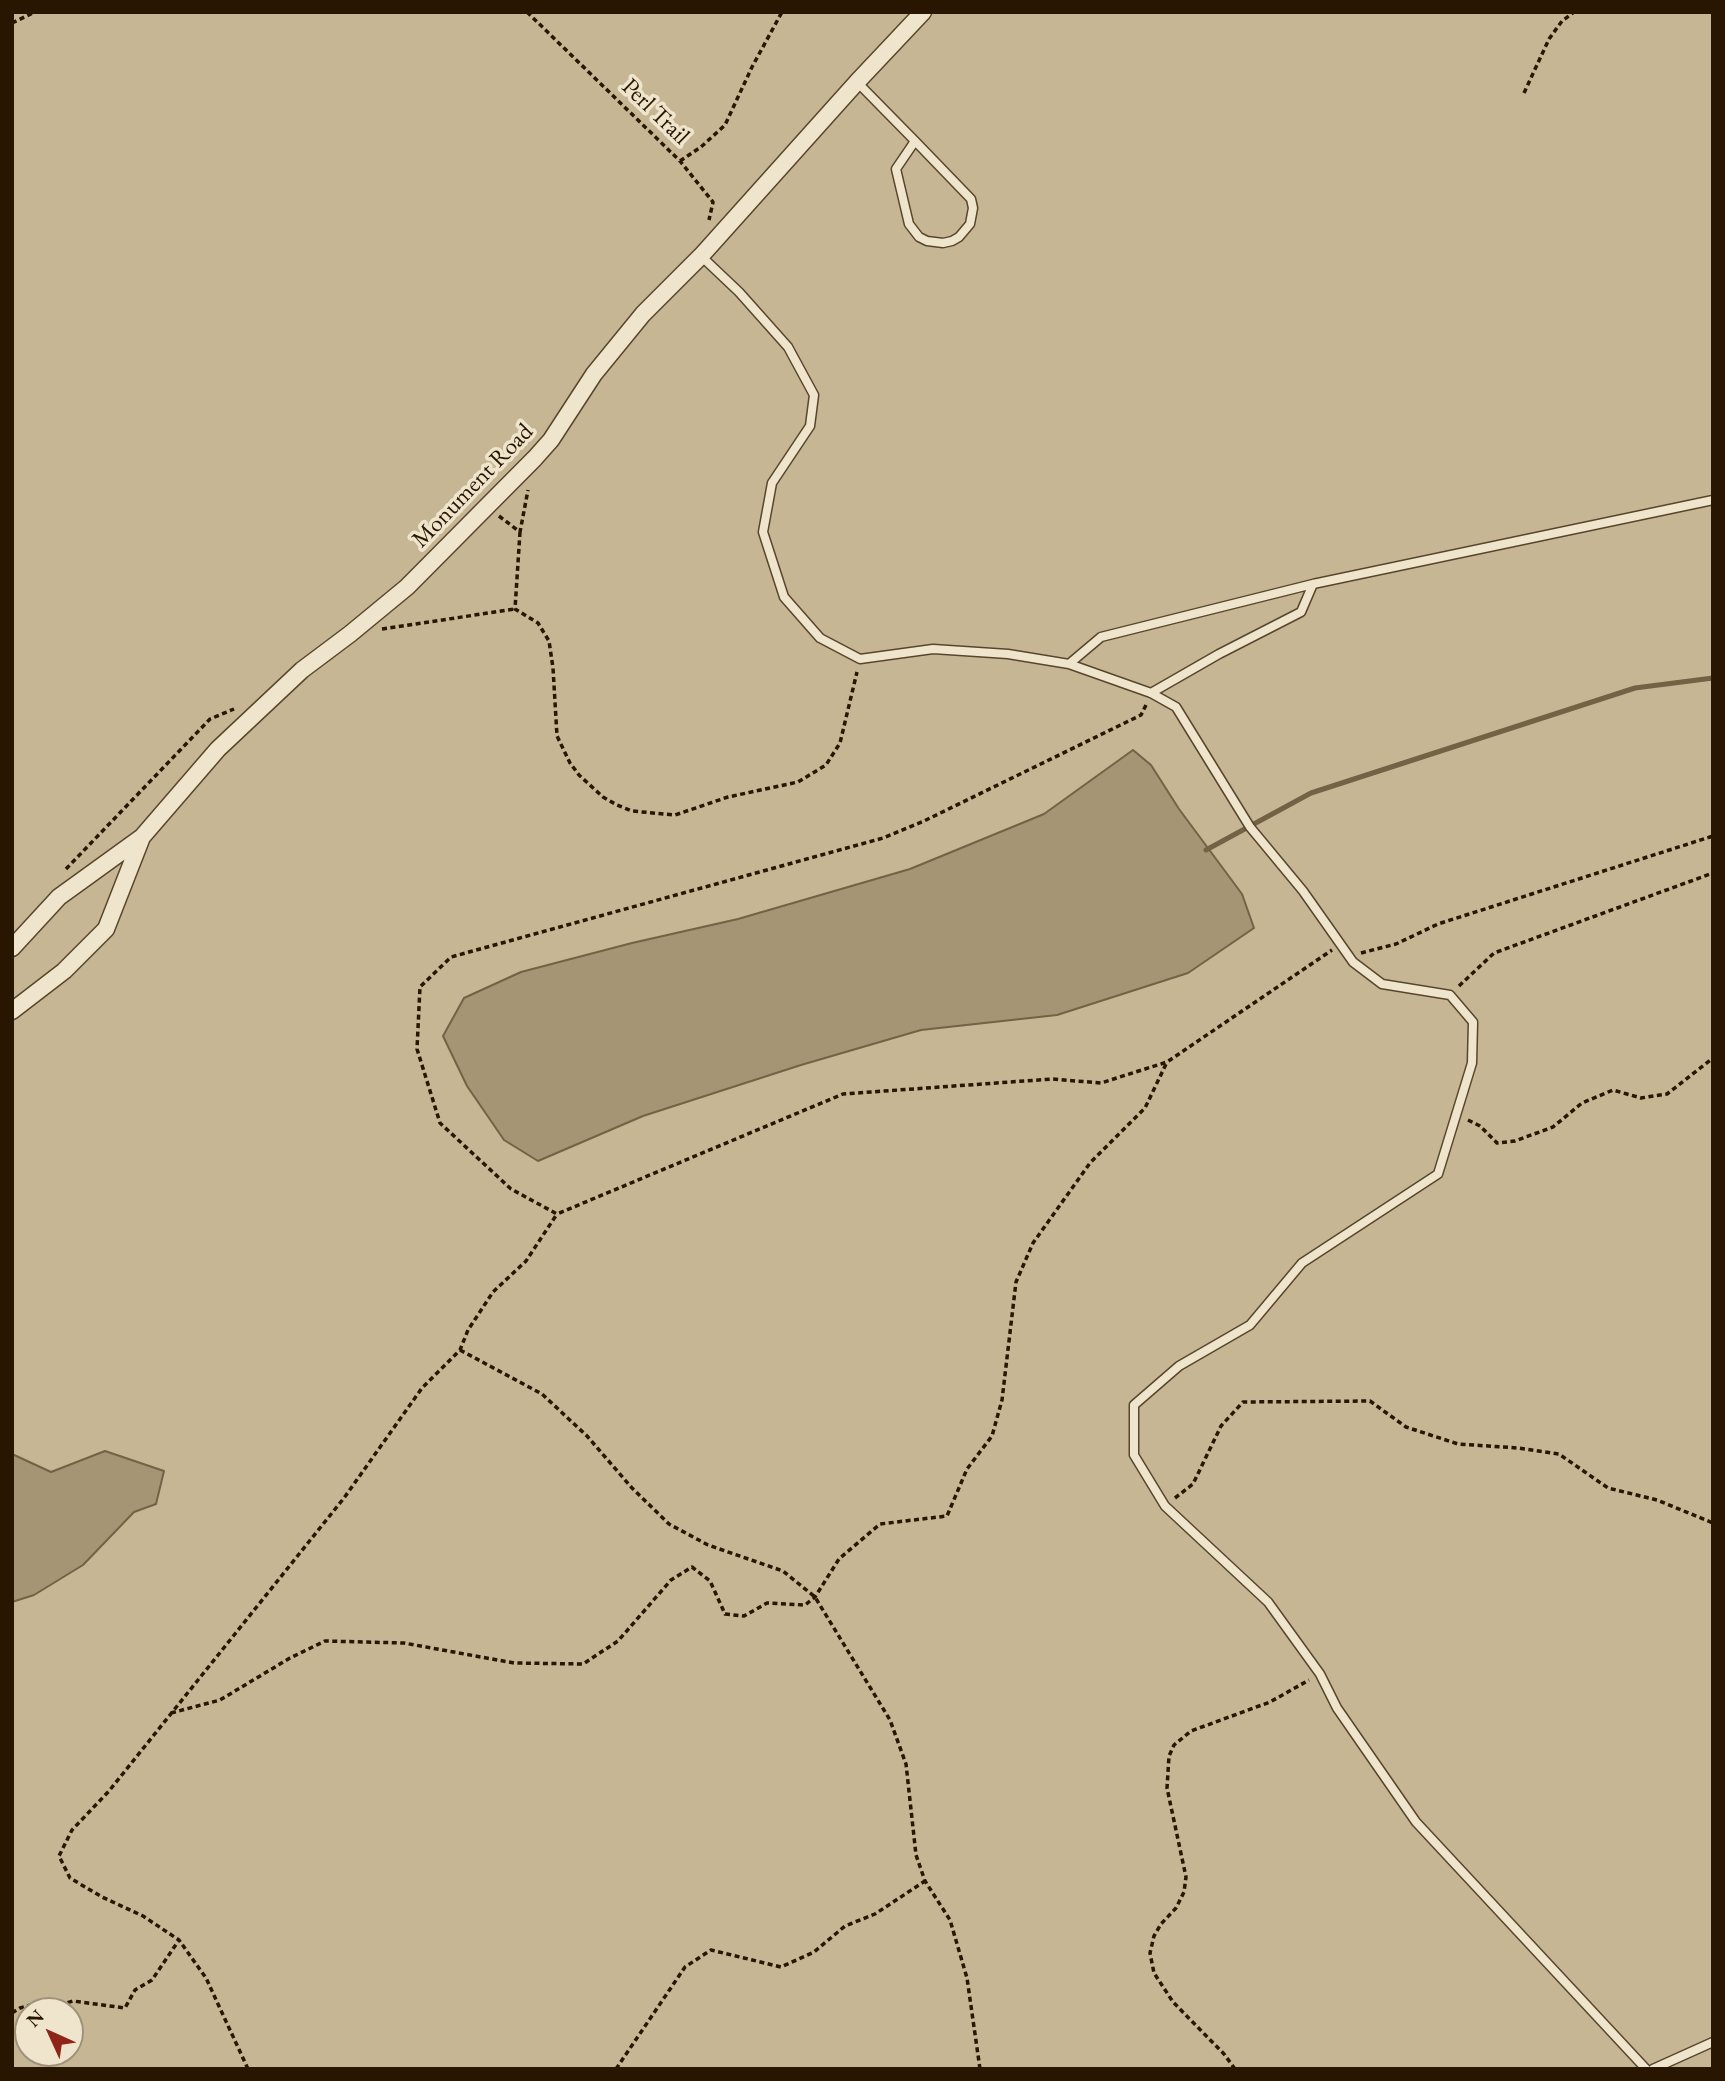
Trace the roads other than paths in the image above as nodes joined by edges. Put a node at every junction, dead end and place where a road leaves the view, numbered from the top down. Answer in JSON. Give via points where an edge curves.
{"nodes":[{"id":1,"x":923,"y":12,"type":"edge"},
{"id":2,"x":857,"y":82,"type":"junction"},
{"id":3,"x":915,"y":141,"type":"junction"},
{"id":4,"x":701,"y":256,"type":"junction"},
{"id":5,"x":1713,"y":500,"type":"edge"},
{"id":6,"x":1314,"y":584,"type":"junction"},
{"id":7,"x":1069,"y":664,"type":"junction"},
{"id":8,"x":1151,"y":693,"type":"junction"},
{"id":9,"x":142,"y":836,"type":"junction"},
{"id":10,"x":12,"y":948,"type":"edge"},
{"id":11,"x":12,"y":1012,"type":"edge"},
{"id":12,"x":1713,"y":2042,"type":"edge"},
{"id":13,"x":1646,"y":2069,"type":"edge"},
{"id":14,"x":1653,"y":2069,"type":"edge"}],
"edges":[{"from":1,"to":2,"type":"street","name":"Monument Road"},
{"from":2,"to":3,"type":"lane"},
{"from":2,"to":4,"type":"street","name":"Monument Road"},
{"from":3,"to":3,"type":"lane","via":[[971,200],[970,224],[952,241],[927,241],[909,224],[897,169]]},
{"from":4,"to":7,"type":"lane","via":[[788,347],[814,395],[810,426],[772,483],[763,532],[783,597],[820,638],[860,659],[933,649]]},
{"from":4,"to":9,"type":"street","name":"Monument Road","via":[[618,344],[534,458],[407,587],[302,670],[218,749]]},
{"from":5,"to":6,"type":"lane"},
{"from":6,"to":7,"type":"lane","via":[[1101,638]]},
{"from":6,"to":8,"type":"lane","via":[[1301,612]]},
{"from":7,"to":8,"type":"lane"},
{"from":8,"to":13,"type":"lane","via":[[1176,707],[1250,827],[1353,962],[1382,985],[1450,995],[1473,1022],[1472,1063],[1438,1174],[1302,1263],[1250,1325],[1179,1366],[1134,1405],[1134,1455],[1165,1506],[1268,1602],[1416,1822]]},
{"from":9,"to":10,"type":"street","name":"Monument Road","via":[[59,897]]},
{"from":9,"to":11,"type":"street","via":[[106,929],[64,971]]},
{"from":12,"to":14,"type":"lane"}]}
